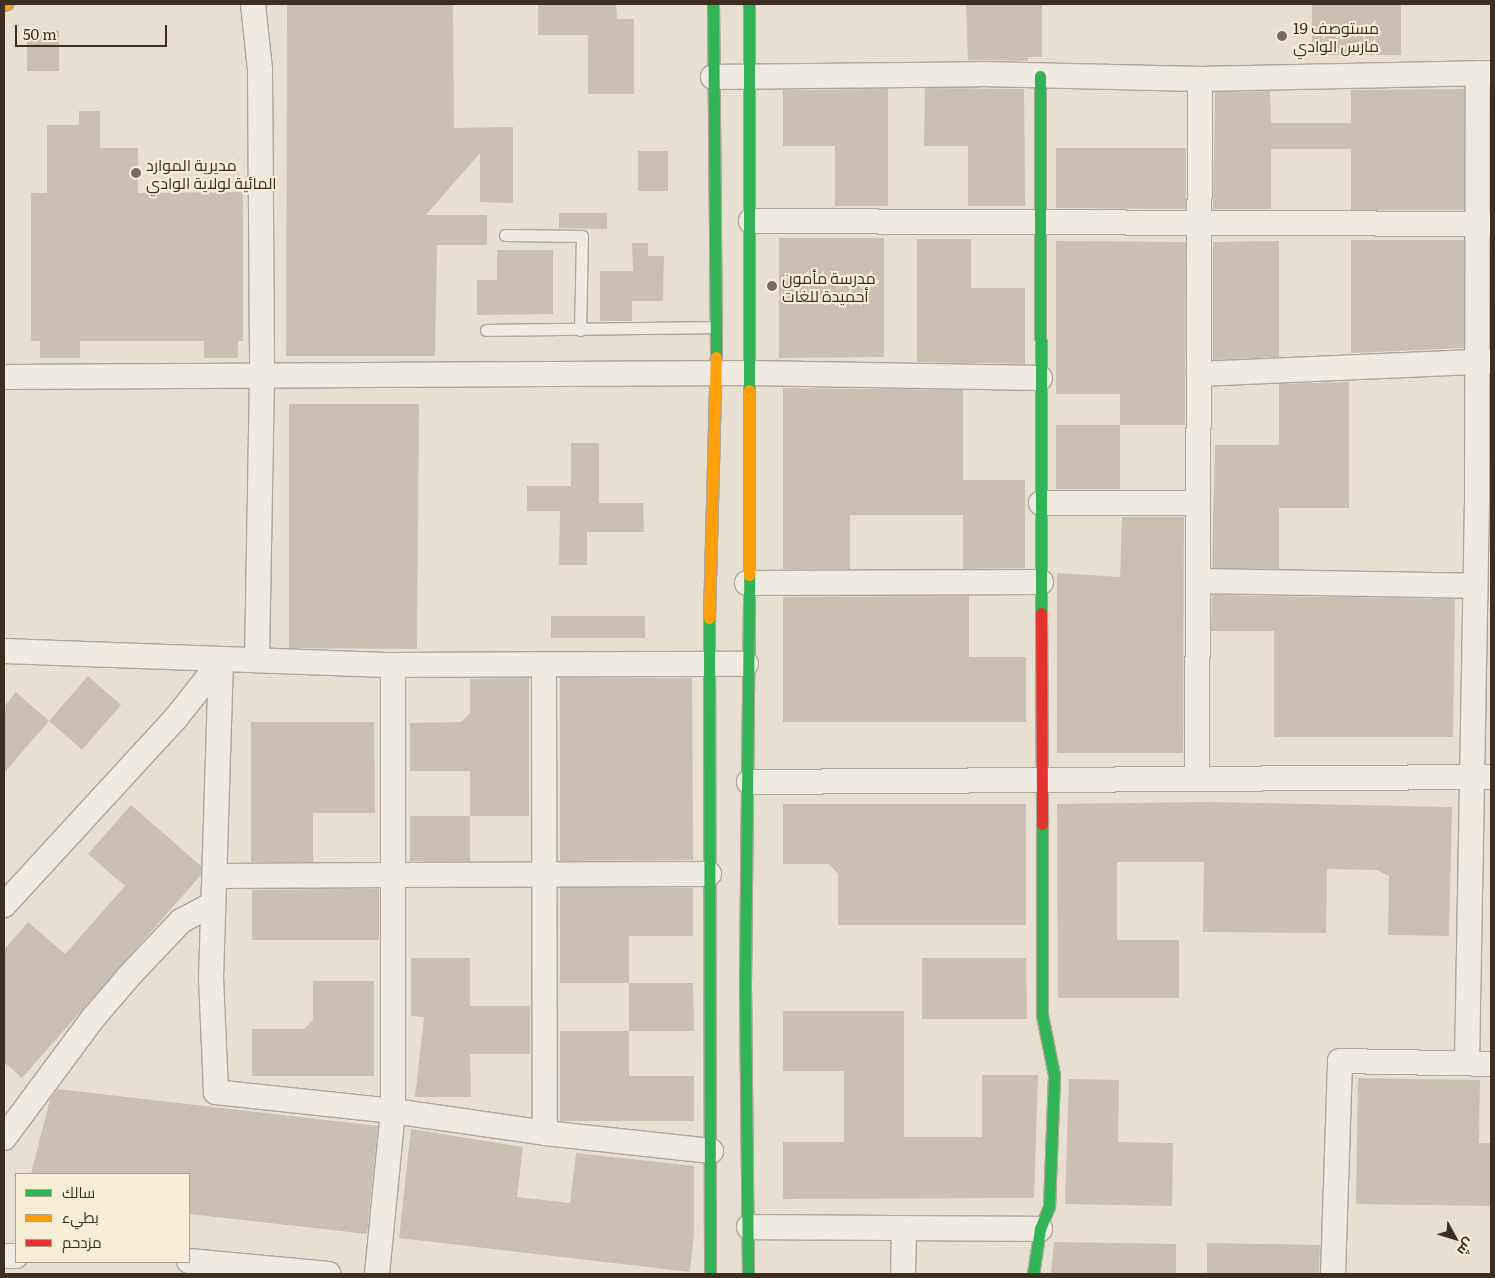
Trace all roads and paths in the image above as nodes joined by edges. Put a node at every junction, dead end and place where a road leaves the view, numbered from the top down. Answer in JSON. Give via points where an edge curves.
{"nodes":[{"id":1,"x":253,"y":4,"type":"edge"},
{"id":2,"x":713,"y":4,"type":"edge"},
{"id":3,"x":749,"y":4,"type":"edge"},
{"id":4,"x":1485,"y":73,"type":"edge"},
{"id":5,"x":1040,"y":76,"type":"junction"},
{"id":6,"x":713,"y":77,"type":"junction"},
{"id":7,"x":751,"y":77,"type":"junction"},
{"id":8,"x":1200,"y":78,"type":"junction"},
{"id":9,"x":751,"y":222,"type":"junction"},
{"id":10,"x":1040,"y":224,"type":"junction"},
{"id":11,"x":1199,"y":224,"type":"junction"},
{"id":12,"x":1484,"y":224,"type":"edge"},
{"id":13,"x":505,"y":235,"type":"dead end"},
{"id":14,"x":716,"y":327,"type":"junction"},
{"id":15,"x":486,"y":330,"type":"dead end"},
{"id":16,"x":580,"y":330,"type":"junction"},
{"id":17,"x":1484,"y":361,"type":"edge"},
{"id":18,"x":716,"y":373,"type":"junction"},
{"id":19,"x":750,"y":373,"type":"junction"},
{"id":20,"x":1199,"y":374,"type":"junction"},
{"id":21,"x":262,"y":375,"type":"junction"},
{"id":22,"x":4,"y":377,"type":"edge"},
{"id":23,"x":1040,"y":378,"type":"junction"},
{"id":24,"x":1484,"y":501,"type":"edge"},
{"id":25,"x":1198,"y":502,"type":"junction"},
{"id":26,"x":1041,"y":503,"type":"junction"},
{"id":27,"x":1198,"y":581,"type":"junction"},
{"id":28,"x":1041,"y":582,"type":"junction"},
{"id":29,"x":747,"y":583,"type":"junction"},
{"id":30,"x":1474,"y":586,"type":"junction"},
{"id":31,"x":4,"y":651,"type":"edge"},
{"id":32,"x":257,"y":660,"type":"junction"},
{"id":33,"x":221,"y":661,"type":"junction"},
{"id":34,"x":708,"y":664,"type":"junction"},
{"id":35,"x":746,"y":664,"type":"junction"},
{"id":36,"x":544,"y":665,"type":"junction"},
{"id":37,"x":393,"y":666,"type":"junction"},
{"id":38,"x":1198,"y":776,"type":"junction"},
{"id":39,"x":1481,"y":777,"type":"edge"},
{"id":40,"x":1041,"y":778,"type":"junction"},
{"id":41,"x":749,"y":782,"type":"junction"},
{"id":42,"x":393,"y":874,"type":"junction"},
{"id":43,"x":709,"y":874,"type":"junction"},
{"id":44,"x":217,"y":876,"type":"junction"},
{"id":45,"x":543,"y":876,"type":"junction"},
{"id":46,"x":213,"y":904,"type":"junction"},
{"id":47,"x":4,"y":905,"type":"edge"},
{"id":48,"x":1467,"y":1063,"type":"junction"},
{"id":49,"x":1491,"y":1064,"type":"edge"},
{"id":50,"x":393,"y":1111,"type":"junction"},
{"id":51,"x":545,"y":1133,"type":"junction"},
{"id":52,"x":4,"y":1138,"type":"edge"},
{"id":53,"x":711,"y":1151,"type":"junction"},
{"id":54,"x":749,"y":1227,"type":"junction"},
{"id":55,"x":1040,"y":1229,"type":"junction"},
{"id":56,"x":904,"y":1230,"type":"junction"},
{"id":57,"x":194,"y":1266,"type":"edge"},
{"id":58,"x":304,"y":1273,"type":"edge"},
{"id":59,"x":328,"y":1274,"type":"edge"},
{"id":60,"x":377,"y":1274,"type":"edge"},
{"id":61,"x":710,"y":1274,"type":"edge"},
{"id":62,"x":748,"y":1274,"type":"edge"},
{"id":63,"x":903,"y":1274,"type":"edge"},
{"id":64,"x":1033,"y":1274,"type":"edge"},
{"id":65,"x":1333,"y":1274,"type":"edge"}],
"edges":[{"from":1,"to":21,"type":"street","via":[[260,69]]},
{"from":2,"to":6,"type":"street"},
{"from":3,"to":7,"type":"street"},
{"from":4,"to":8,"type":"street"},
{"from":4,"to":12,"type":"street"},
{"from":5,"to":7,"type":"street"},
{"from":5,"to":8,"type":"street"},
{"from":5,"to":10,"type":"street"},
{"from":6,"to":7,"type":"street"},
{"from":6,"to":14,"type":"street"},
{"from":7,"to":9,"type":"street"},
{"from":8,"to":11,"type":"street"},
{"from":9,"to":10,"type":"street"},
{"from":9,"to":19,"type":"street"},
{"from":10,"to":11,"type":"street"},
{"from":10,"to":23,"type":"street"},
{"from":11,"to":12,"type":"street"},
{"from":11,"to":20,"type":"street"},
{"from":12,"to":17,"type":"street"},
{"from":13,"to":16,"type":"lane","via":[[582,236]]},
{"from":14,"to":16,"type":"lane"},
{"from":14,"to":18,"type":"street"},
{"from":15,"to":16,"type":"lane"},
{"from":17,"to":20,"type":"street"},
{"from":17,"to":24,"type":"street"},
{"from":18,"to":19,"type":"street"},
{"from":18,"to":21,"type":"street"},
{"from":18,"to":34,"type":"street"},
{"from":19,"to":23,"type":"street"},
{"from":19,"to":29,"type":"street"},
{"from":20,"to":25,"type":"street"},
{"from":21,"to":22,"type":"street"},
{"from":21,"to":32,"type":"street"},
{"from":23,"to":26,"type":"street"},
{"from":24,"to":30,"type":"street"},
{"from":25,"to":26,"type":"street"},
{"from":25,"to":27,"type":"street"},
{"from":26,"to":28,"type":"street"},
{"from":27,"to":30,"type":"street"},
{"from":27,"to":38,"type":"street"},
{"from":28,"to":29,"type":"street"},
{"from":28,"to":40,"type":"street"},
{"from":29,"to":35,"type":"street"},
{"from":30,"to":39,"type":"street"},
{"from":31,"to":33,"type":"street"},
{"from":32,"to":33,"type":"street"},
{"from":32,"to":37,"type":"street"},
{"from":33,"to":44,"type":"street"},
{"from":33,"to":47,"type":"street","via":[[176,718]]},
{"from":34,"to":35,"type":"street"},
{"from":34,"to":36,"type":"street"},
{"from":34,"to":43,"type":"street"},
{"from":35,"to":41,"type":"street"},
{"from":36,"to":37,"type":"street"},
{"from":36,"to":45,"type":"street"},
{"from":37,"to":42,"type":"street"},
{"from":38,"to":39,"type":"street"},
{"from":38,"to":40,"type":"street"},
{"from":39,"to":48,"type":"street"},
{"from":40,"to":41,"type":"street"},
{"from":40,"to":55,"type":"street","via":[[1042,1015],[1054,1075],[1049,1207]]},
{"from":41,"to":54,"type":"street","via":[[744,982]]},
{"from":42,"to":44,"type":"street"},
{"from":42,"to":45,"type":"street"},
{"from":42,"to":50,"type":"street"},
{"from":43,"to":45,"type":"street"},
{"from":43,"to":53,"type":"street"},
{"from":44,"to":46,"type":"street"},
{"from":45,"to":51,"type":"street"},
{"from":46,"to":50,"type":"street","via":[[211,979],[216,1092]]},
{"from":46,"to":52,"type":"street","via":[[181,921],[129,976],[94,1017]]},
{"from":48,"to":49,"type":"street"},
{"from":48,"to":65,"type":"street","via":[[1340,1061]]},
{"from":50,"to":51,"type":"street"},
{"from":50,"to":60,"type":"street"},
{"from":51,"to":53,"type":"street"},
{"from":53,"to":61,"type":"street"},
{"from":54,"to":56,"type":"street"},
{"from":54,"to":62,"type":"street"},
{"from":55,"to":56,"type":"street"},
{"from":55,"to":64,"type":"street"},
{"from":56,"to":63,"type":"street"},
{"from":57,"to":58,"type":"street"},
{"from":58,"to":59,"type":"street"}]}
